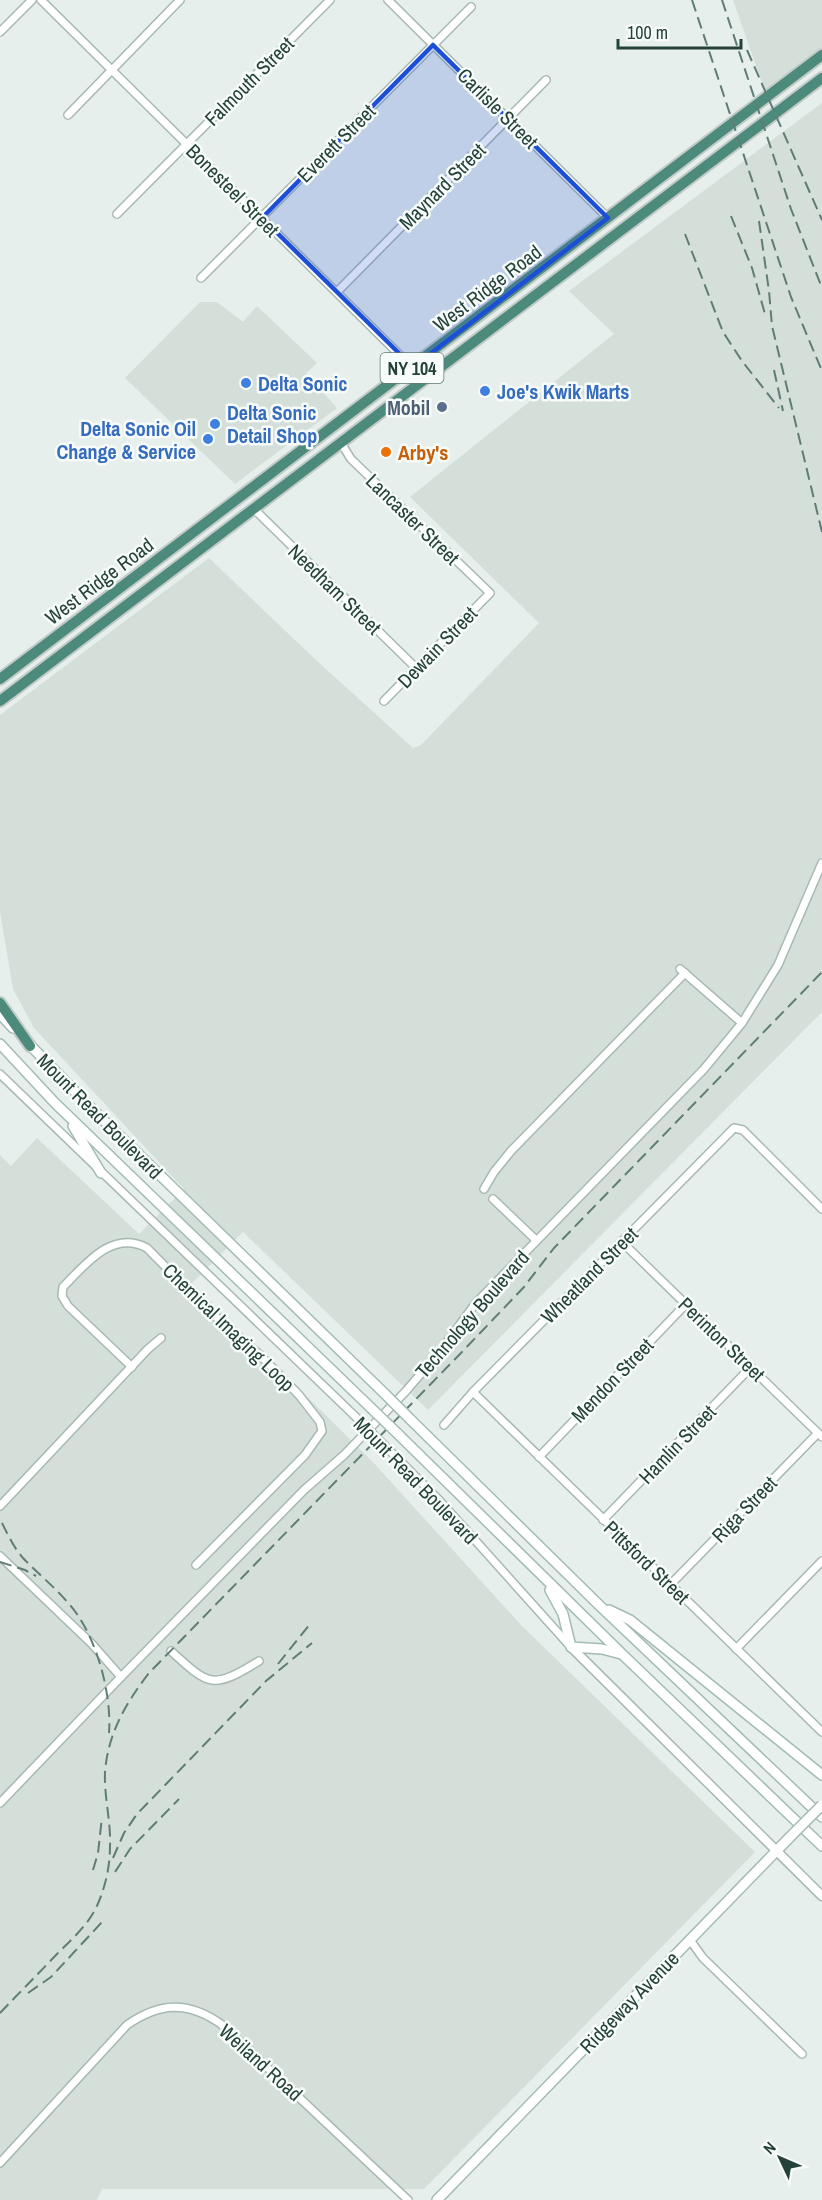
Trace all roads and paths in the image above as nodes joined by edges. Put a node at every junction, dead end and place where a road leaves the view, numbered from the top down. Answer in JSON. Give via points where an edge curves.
{"nodes":[{"id":1,"x":32,"y":0,"type":"edge"},
{"id":2,"x":41,"y":0,"type":"edge"},
{"id":3,"x":180,"y":0,"type":"edge"},
{"id":4,"x":330,"y":0,"type":"edge"},
{"id":5,"x":388,"y":0,"type":"edge"},
{"id":6,"x":471,"y":7,"type":"dead end"},
{"id":7,"x":0,"y":32,"type":"edge"},
{"id":8,"x":433,"y":45,"type":"junction"},
{"id":9,"x":822,"y":55,"type":"edge"},
{"id":10,"x":111,"y":69,"type":"junction"},
{"id":11,"x":822,"y":78,"type":"edge"},
{"id":12,"x":546,"y":80,"type":"dead end"},
{"id":13,"x":68,"y":115,"type":"dead end"},
{"id":14,"x":509,"y":118,"type":"junction"},
{"id":15,"x":187,"y":144,"type":"junction"},
{"id":16,"x":117,"y":214,"type":"dead end"},
{"id":17,"x":262,"y":218,"type":"junction"},
{"id":18,"x":608,"y":218,"type":"junction"},
{"id":19,"x":201,"y":278,"type":"dead end"},
{"id":20,"x":337,"y":292,"type":"junction"},
{"id":21,"x":413,"y":367,"type":"junction"},
{"id":22,"x":426,"y":380,"type":"junction"},
{"id":23,"x":341,"y":443,"type":"junction"},
{"id":24,"x":254,"y":509,"type":"junction"},
{"id":25,"x":490,"y":593,"type":"joint"},
{"id":26,"x":416,"y":668,"type":"junction"},
{"id":27,"x":0,"y":679,"type":"edge"},
{"id":28,"x":0,"y":701,"type":"edge"},
{"id":29,"x":384,"y":701,"type":"dead end"},
{"id":30,"x":822,"y":863,"type":"edge"},
{"id":31,"x":0,"y":1003,"type":"edge"},
{"id":32,"x":0,"y":1014,"type":"edge"},
{"id":33,"x":742,"y":1023,"type":"junction"},
{"id":34,"x":0,"y":1044,"type":"edge"},
{"id":35,"x":30,"y":1046,"type":"junction"},
{"id":36,"x":0,"y":1074,"type":"edge"},
{"id":37,"x":55,"y":1103,"type":"junction"},
{"id":38,"x":101,"y":1173,"type":"junction"},
{"id":39,"x":484,"y":1190,"type":"dead end"},
{"id":40,"x":493,"y":1198,"type":"dead end"},
{"id":41,"x":822,"y":1209,"type":"edge"},
{"id":42,"x":536,"y":1240,"type":"junction"},
{"id":43,"x":622,"y":1242,"type":"junction"},
{"id":44,"x":686,"y":1304,"type":"junction"},
{"id":45,"x":161,"y":1338,"type":"dead end"},
{"id":46,"x":132,"y":1367,"type":"junction"},
{"id":47,"x":751,"y":1368,"type":"junction"},
{"id":48,"x":473,"y":1392,"type":"junction"},
{"id":49,"x":444,"y":1425,"type":"dead end"},
{"id":50,"x":820,"y":1435,"type":"edge"},
{"id":51,"x":539,"y":1456,"type":"junction"},
{"id":52,"x":0,"y":1506,"type":"edge"},
{"id":53,"x":603,"y":1520,"type":"junction"},
{"id":54,"x":0,"y":1556,"type":"edge"},
{"id":55,"x":822,"y":1561,"type":"edge"},
{"id":56,"x":196,"y":1565,"type":"dead end"},
{"id":57,"x":534,"y":1569,"type":"junction"},
{"id":58,"x":670,"y":1585,"type":"junction"},
{"id":59,"x":599,"y":1605,"type":"junction"},
{"id":60,"x":571,"y":1647,"type":"junction"},
{"id":61,"x":736,"y":1649,"type":"junction"},
{"id":62,"x":171,"y":1651,"type":"dead end"},
{"id":63,"x":622,"y":1654,"type":"junction"},
{"id":64,"x":259,"y":1660,"type":"dead end"},
{"id":65,"x":121,"y":1677,"type":"junction"},
{"id":66,"x":822,"y":1732,"type":"edge"},
{"id":67,"x":822,"y":1775,"type":"edge"},
{"id":68,"x":0,"y":1803,"type":"edge"},
{"id":69,"x":822,"y":1804,"type":"edge"},
{"id":70,"x":822,"y":1817,"type":"edge"},
{"id":71,"x":822,"y":1846,"type":"edge"},
{"id":72,"x":777,"y":1851,"type":"junction"},
{"id":73,"x":822,"y":1896,"type":"edge"},
{"id":74,"x":690,"y":1940,"type":"junction"},
{"id":75,"x":802,"y":2054,"type":"dead end"},
{"id":76,"x":0,"y":2163,"type":"edge"},
{"id":77,"x":408,"y":2200,"type":"edge"},
{"id":78,"x":437,"y":2200,"type":"edge"}],
"edges":[{"from":1,"to":7,"type":"street"},
{"from":2,"to":10,"type":"street","name":"Bonesteel Street"},
{"from":3,"to":10,"type":"street"},
{"from":4,"to":15,"type":"street","name":"Falmouth Street"},
{"from":5,"to":8,"type":"street","name":"Carlisle Street"},
{"from":6,"to":8,"type":"street","name":"Everett Street"},
{"from":8,"to":14,"type":"street","name":"Carlisle Street"},
{"from":8,"to":17,"type":"street","name":"Everett Street"},
{"from":9,"to":18,"type":"highway","name":"West Ridge Road","number":"NY 104"},
{"from":10,"to":13,"type":"street"},
{"from":10,"to":15,"type":"street","name":"Bonesteel Street"},
{"from":11,"to":22,"type":"highway","name":"West Ridge Road","number":"NY 104"},
{"from":12,"to":14,"type":"street","name":"Maynard Street"},
{"from":14,"to":18,"type":"street","name":"Carlisle Street"},
{"from":14,"to":20,"type":"street","name":"Maynard Street"},
{"from":15,"to":16,"type":"street","name":"Falmouth Street"},
{"from":15,"to":17,"type":"street","name":"Bonesteel Street"},
{"from":17,"to":19,"type":"street","name":"Everett Street"},
{"from":17,"to":20,"type":"street","name":"Bonesteel Street"},
{"from":18,"to":21,"type":"highway","name":"West Ridge Road","number":"NY 104"},
{"from":20,"to":21,"type":"street","name":"Bonesteel Street"},
{"from":21,"to":22,"type":"street","name":"Bonesteel Street"},
{"from":21,"to":27,"type":"highway","name":"West Ridge Road","number":"NY 104"},
{"from":22,"to":23,"type":"highway","name":"West Ridge Road","number":"NY 104"},
{"from":23,"to":24,"type":"highway","name":"West Ridge Road","number":"NY 104"},
{"from":23,"to":25,"type":"street","name":"Lancaster Street","via":[[351,459]]},
{"from":24,"to":26,"type":"street","name":"Needham Street"},
{"from":24,"to":28,"type":"highway","name":"West Ridge Road","number":"NY 104"},
{"from":25,"to":26,"type":"street","name":"Dewain Street"},
{"from":26,"to":29,"type":"street","name":"Dewain Street"},
{"from":30,"to":33,"type":"street","name":"Technology Boulevard","via":[[778,965]]},
{"from":31,"to":35,"type":"highway"},
{"from":32,"to":35,"type":"main road","name":"Mount Read Boulevard"},
{"from":33,"to":39,"type":"street","via":[[682,971],[511,1151]]},
{"from":33,"to":42,"type":"street","name":"Technology Boulevard","via":[[704,1069]]},
{"from":34,"to":37,"type":"main road","name":"Mount Read Boulevard"},
{"from":35,"to":59,"type":"main road","name":"Mount Read Boulevard","bridge":true},
{"from":36,"to":38,"type":"street","name":"Mount Read Boulevard"},
{"from":37,"to":38,"type":"main road","via":[[81,1137]]},
{"from":37,"to":57,"type":"main road","name":"Mount Read Boulevard","bridge":true},
{"from":38,"to":60,"type":"street","name":"Mount Read Boulevard","bridge":true,"via":[[439,1500]]},
{"from":40,"to":42,"type":"street"},
{"from":41,"to":43,"type":"street","name":"Wheatland Street","via":[[737,1128]]},
{"from":42,"to":65,"type":"street","name":"Technology Boulevard","via":[[475,1304],[405,1391]]},
{"from":43,"to":44,"type":"street","name":"Perinton Street"},
{"from":43,"to":48,"type":"street","name":"Wheatland Street"},
{"from":44,"to":47,"type":"street","name":"Perinton Street"},
{"from":44,"to":51,"type":"street","name":"Mendon Street"},
{"from":45,"to":46,"type":"street"},
{"from":46,"to":52,"type":"street"},
{"from":46,"to":56,"type":"street","name":"Chemical Imaging Loop","via":[[62,1296],[63,1287],[97,1253],[131,1243],[147,1248],[216,1318],[260,1355],[320,1422],[322,1431],[305,1455]]},
{"from":47,"to":50,"type":"street","name":"Perinton Street"},
{"from":47,"to":53,"type":"street","name":"Hamlin Street"},
{"from":48,"to":49,"type":"street","name":"Wheatland Street"},
{"from":48,"to":51,"type":"street","name":"Pittsford Street"},
{"from":50,"to":58,"type":"street","name":"Riga Street"},
{"from":51,"to":53,"type":"street","name":"Pittsford Street"},
{"from":53,"to":58,"type":"street","name":"Pittsford Street"},
{"from":54,"to":65,"type":"street"},
{"from":55,"to":61,"type":"street"},
{"from":57,"to":60,"type":"main road","via":[[556,1598]]},
{"from":57,"to":63,"type":"main road","name":"Mount Read Boulevard"},
{"from":58,"to":61,"type":"street","name":"Pittsford Street"},
{"from":59,"to":67,"type":"main road","via":[[630,1620]]},
{"from":59,"to":70,"type":"main road","name":"Mount Read Boulevard"},
{"from":60,"to":63,"type":"main road"},
{"from":60,"to":72,"type":"street","name":"Mount Read Boulevard"},
{"from":61,"to":66,"type":"street","name":"Pittsford Street"},
{"from":62,"to":64,"type":"street","via":[[197,1675],[215,1681],[232,1677]]},
{"from":63,"to":71,"type":"main road","name":"Mount Read Boulevard"},
{"from":65,"to":68,"type":"street","name":"Technology Boulevard"},
{"from":69,"to":72,"type":"main road","name":"Ridgeway Avenue","bridge":true},
{"from":72,"to":73,"type":"street","name":"Mount Read Boulevard"},
{"from":72,"to":74,"type":"main road","name":"Ridgeway Avenue"},
{"from":74,"to":75,"type":"street","via":[[703,1958]]},
{"from":74,"to":78,"type":"main road","name":"Ridgeway Avenue"},
{"from":76,"to":77,"type":"street","name":"Weiland Road","via":[[127,2025],[156,2009],[180,2007],[208,2015],[221,2024]]}]}
